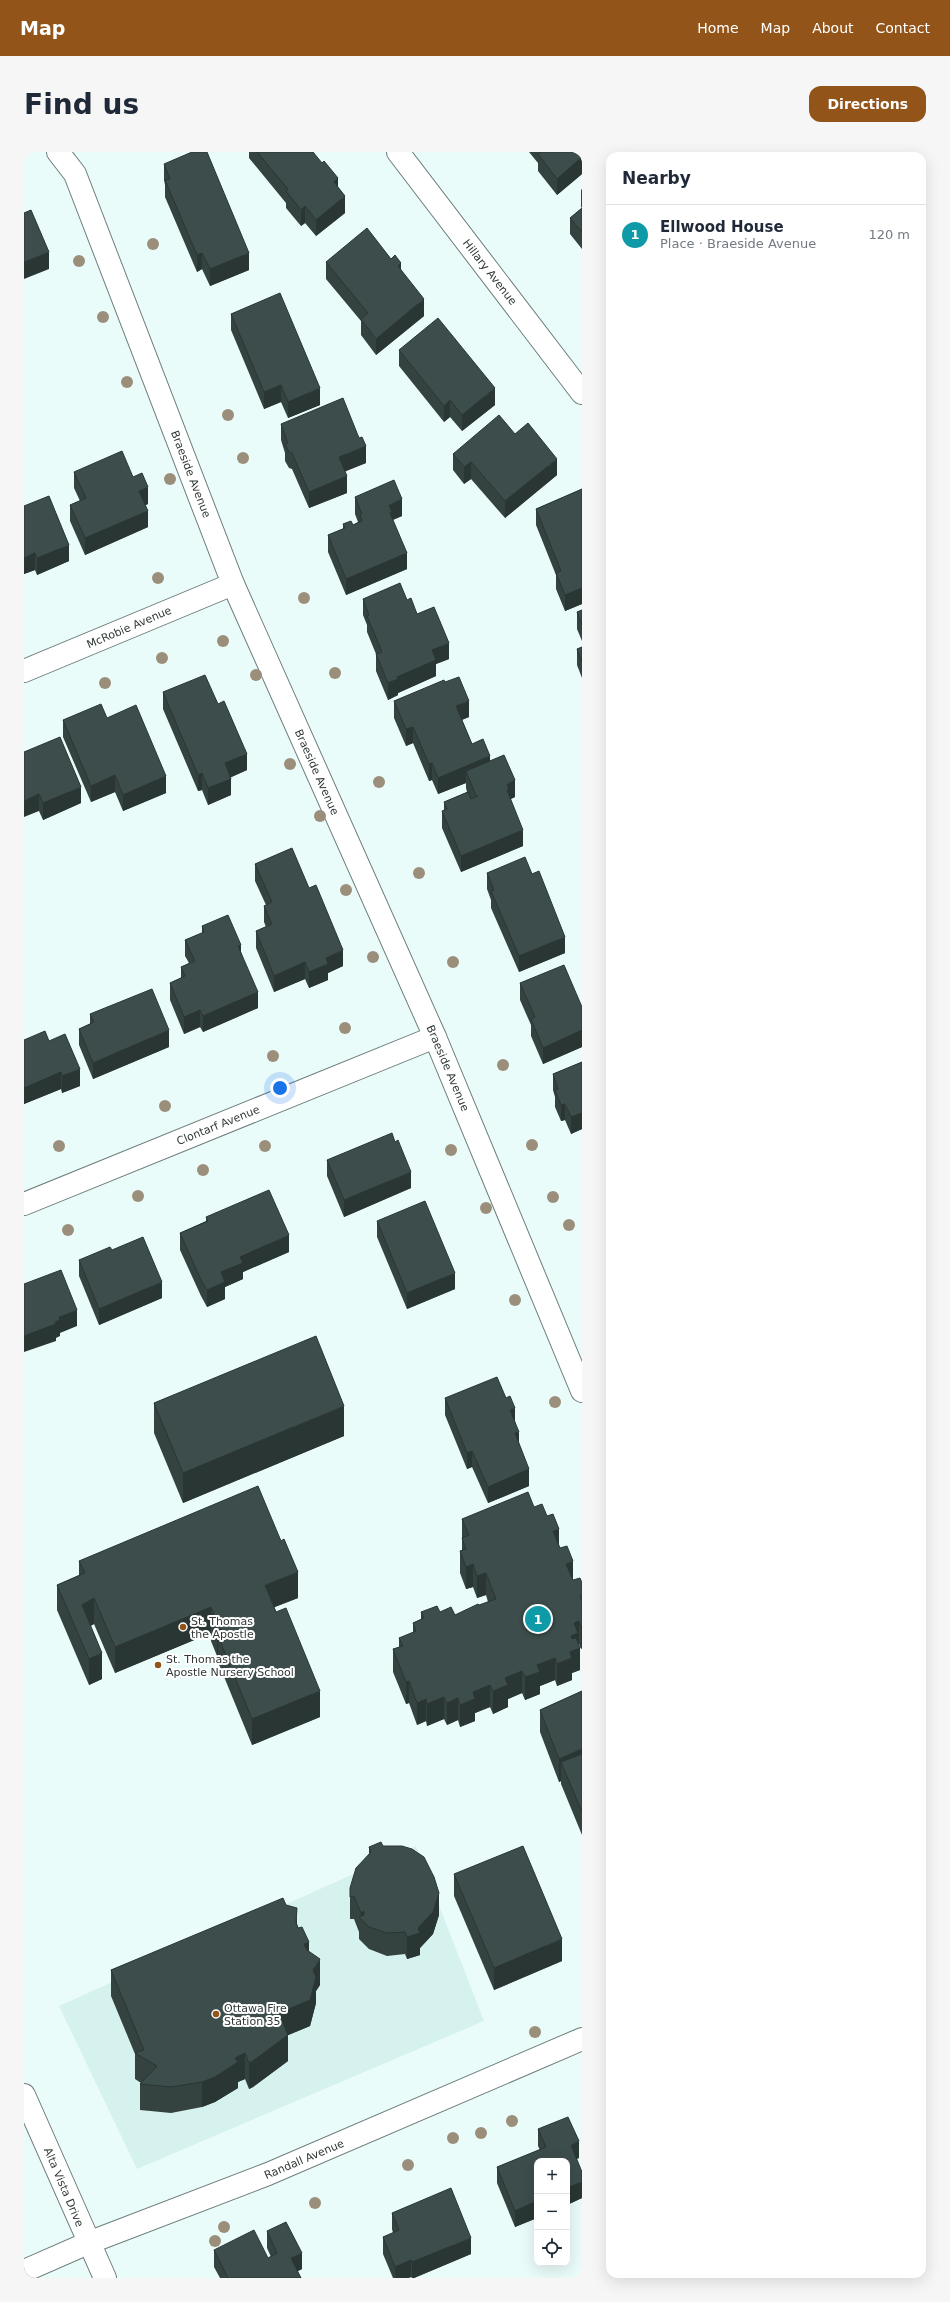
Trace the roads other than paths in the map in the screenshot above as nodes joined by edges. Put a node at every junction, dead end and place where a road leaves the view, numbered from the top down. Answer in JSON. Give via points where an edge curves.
{"nodes":[{"id":1,"x":58,"y":152,"type":"edge"},
{"id":2,"x":398,"y":152,"type":"edge"},
{"id":3,"x":580,"y":384,"type":"edge"},
{"id":4,"x":233,"y":584,"type":"junction"},
{"id":5,"x":24,"y":671,"type":"edge"},
{"id":6,"x":435,"y":1037,"type":"junction"},
{"id":7,"x":24,"y":1204,"type":"edge"},
{"id":8,"x":582,"y":1391,"type":"edge"},
{"id":9,"x":582,"y":2039,"type":"edge"},
{"id":10,"x":24,"y":2094,"type":"edge"},
{"id":11,"x":88,"y":2242,"type":"junction"},
{"id":12,"x":24,"y":2271,"type":"edge"},
{"id":13,"x":105,"y":2278,"type":"edge"}],
"edges":[{"from":1,"to":4,"type":"street","name":"Braeside Avenue","via":[[75,174]]},
{"from":2,"to":3,"type":"street","name":"Hillary Avenue"},
{"from":4,"to":5,"type":"street","name":"McRobie Avenue"},
{"from":4,"to":6,"type":"street","name":"Braeside Avenue"},
{"from":6,"to":7,"type":"street","name":"Clontarf Avenue"},
{"from":6,"to":8,"type":"street","name":"Braeside Avenue"},
{"from":9,"to":11,"type":"street","name":"Randall Avenue","via":[[268,2174]]},
{"from":10,"to":11,"type":"street","name":"Alta Vista Drive"},
{"from":11,"to":12,"type":"street","name":"Randall Avenue"},
{"from":11,"to":13,"type":"street","name":"Alta Vista Drive"}]}
